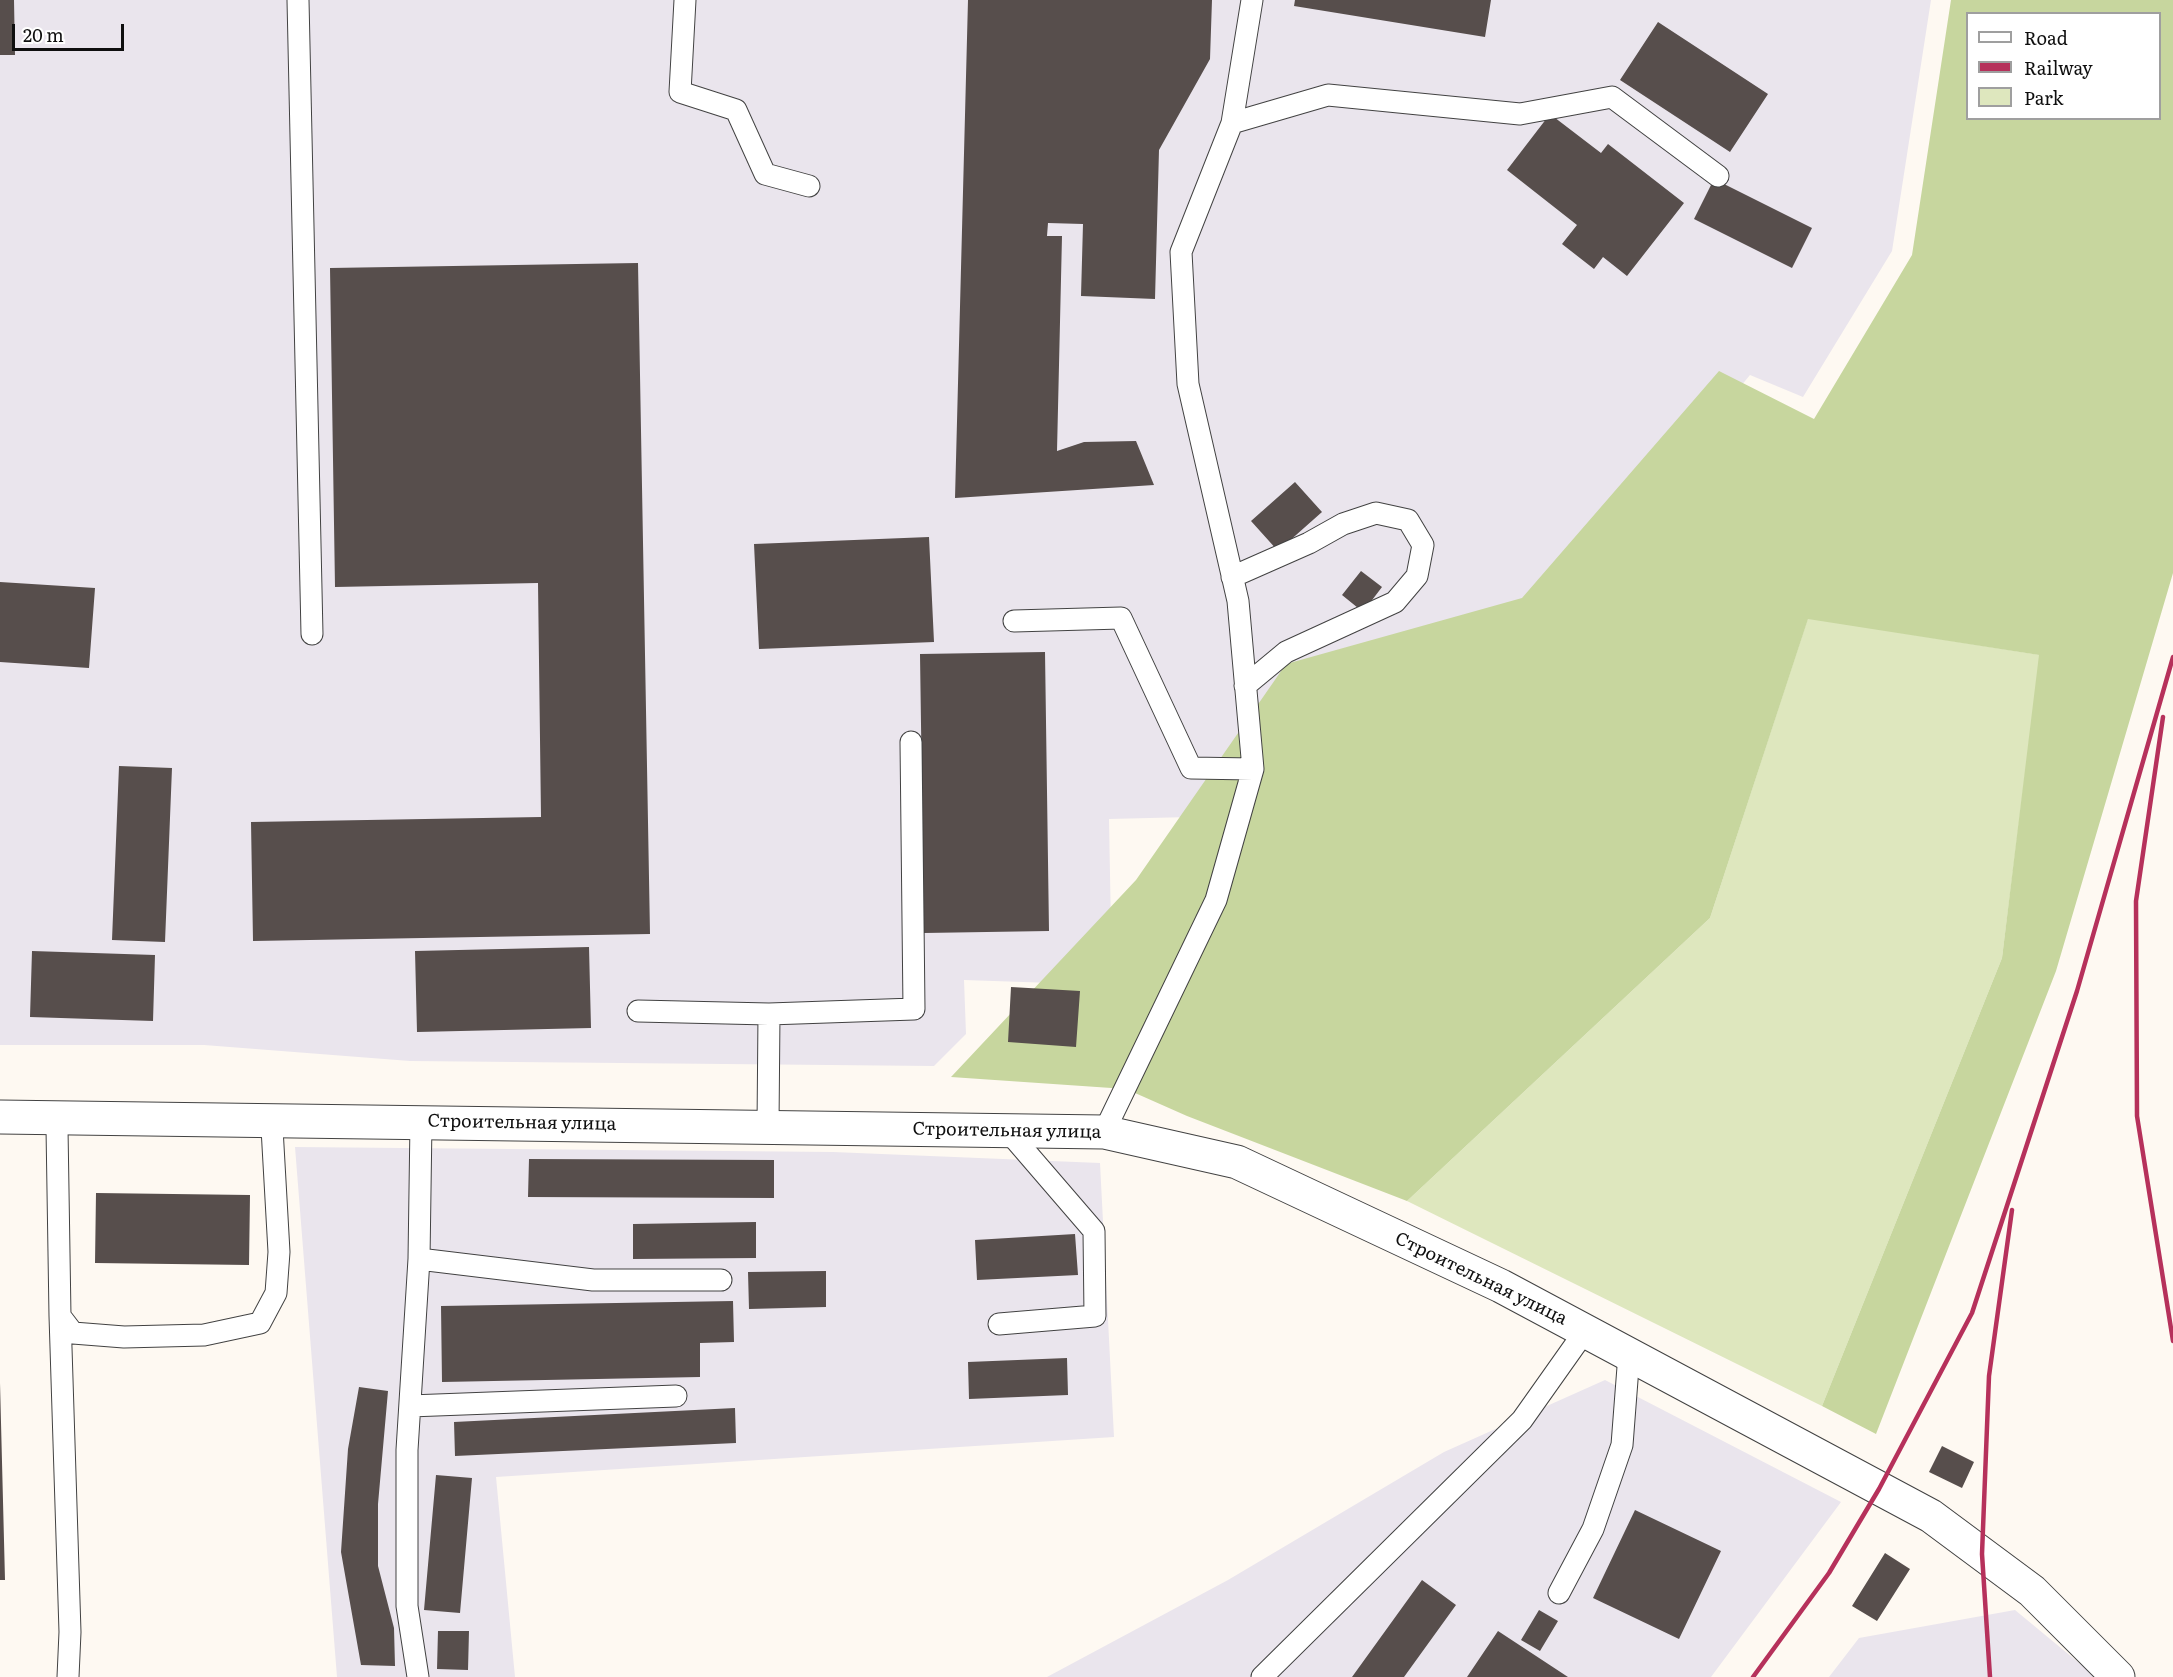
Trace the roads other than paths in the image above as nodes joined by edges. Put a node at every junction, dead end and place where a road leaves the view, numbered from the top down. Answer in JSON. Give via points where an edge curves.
{"nodes":[{"id":1,"x":298,"y":0,"type":"edge"},
{"id":2,"x":685,"y":0,"type":"edge"},
{"id":3,"x":1252,"y":0,"type":"edge"},
{"id":4,"x":1232,"y":123,"type":"junction"},
{"id":5,"x":1718,"y":176,"type":"dead end"},
{"id":6,"x":809,"y":186,"type":"dead end"},
{"id":7,"x":1232,"y":577,"type":"junction"},
{"id":8,"x":1014,"y":621,"type":"dead end"},
{"id":9,"x":312,"y":634,"type":"dead end"},
{"id":10,"x":1245,"y":686,"type":"junction"},
{"id":11,"x":910,"y":742,"type":"dead end"},
{"id":12,"x":1254,"y":769,"type":"junction"},
{"id":13,"x":638,"y":1011,"type":"dead end"},
{"id":14,"x":769,"y":1014,"type":"junction"},
{"id":15,"x":0,"y":1117,"type":"edge"},
{"id":16,"x":421,"y":1122,"type":"junction"},
{"id":17,"x":768,"y":1126,"type":"junction"},
{"id":18,"x":57,"y":1128,"type":"dead end"},
{"id":19,"x":272,"y":1128,"type":"dead end"},
{"id":20,"x":1007,"y":1130,"type":"junction"},
{"id":21,"x":1104,"y":1132,"type":"junction"},
{"id":22,"x":419,"y":1259,"type":"junction"},
{"id":23,"x":721,"y":1280,"type":"dead end"},
{"id":24,"x":60,"y":1316,"type":"junction"},
{"id":25,"x":999,"y":1324,"type":"dead end"},
{"id":26,"x":1585,"y":1331,"type":"junction"},
{"id":27,"x":1629,"y":1354,"type":"junction"},
{"id":28,"x":676,"y":1396,"type":"dead end"},
{"id":29,"x":410,"y":1406,"type":"junction"},
{"id":30,"x":1559,"y":1593,"type":"dead end"},
{"id":31,"x":68,"y":1677,"type":"edge"},
{"id":32,"x":418,"y":1677,"type":"edge"},
{"id":33,"x":1262,"y":1677,"type":"edge"},
{"id":34,"x":2118,"y":1677,"type":"edge"}],
"edges":[{"from":1,"to":9,"type":"lane"},
{"from":2,"to":6,"type":"lane","via":[[680,92],[736,110],[765,174]]},
{"from":3,"to":4,"type":"lane"},
{"from":4,"to":5,"type":"lane","via":[[1328,95],[1520,114],[1612,97]]},
{"from":4,"to":7,"type":"lane","via":[[1181,252],[1188,384]]},
{"from":7,"to":10,"type":"lane"},
{"from":7,"to":10,"type":"lane","via":[[1376,513],[1408,519],[1423,545],[1417,576],[1395,602],[1286,652]]},
{"from":8,"to":12,"type":"lane","via":[[1121,618],[1191,768]]},
{"from":10,"to":12,"type":"lane"},
{"from":11,"to":14,"type":"lane","via":[[914,1009]]},
{"from":12,"to":21,"type":"lane","via":[[1216,900]]},
{"from":13,"to":14,"type":"lane"},
{"from":14,"to":17,"type":"lane"},
{"from":15,"to":16,"type":"street","name":"Строительная улица"},
{"from":16,"to":17,"type":"street","name":"Строительная улица"},
{"from":16,"to":22,"type":"lane"},
{"from":17,"to":20,"type":"street","name":"Строительная улица"},
{"from":18,"to":24,"type":"lane"},
{"from":19,"to":24,"type":"lane","via":[[279,1252],[276,1293],[260,1323],[204,1335],[124,1337],[73,1333]]},
{"from":20,"to":21,"type":"street","name":"Строительная улица"},
{"from":20,"to":25,"type":"lane","via":[[1094,1231],[1095,1316]]},
{"from":21,"to":26,"type":"street","name":"Строительная улица","via":[[1238,1162],[1501,1286]]},
{"from":22,"to":23,"type":"lane","via":[[593,1280]]},
{"from":22,"to":29,"type":"lane"},
{"from":24,"to":31,"type":"lane"},
{"from":26,"to":27,"type":"street","name":"Строительная улица"},
{"from":26,"to":33,"type":"lane","via":[[1522,1420]]},
{"from":27,"to":30,"type":"lane","via":[[1622,1445],[1593,1529]]},
{"from":27,"to":34,"type":"street","name":"Строительная улица","via":[[1931,1516],[2031,1591]]},
{"from":28,"to":29,"type":"lane"},
{"from":29,"to":32,"type":"lane","via":[[407,1606]]}]}
